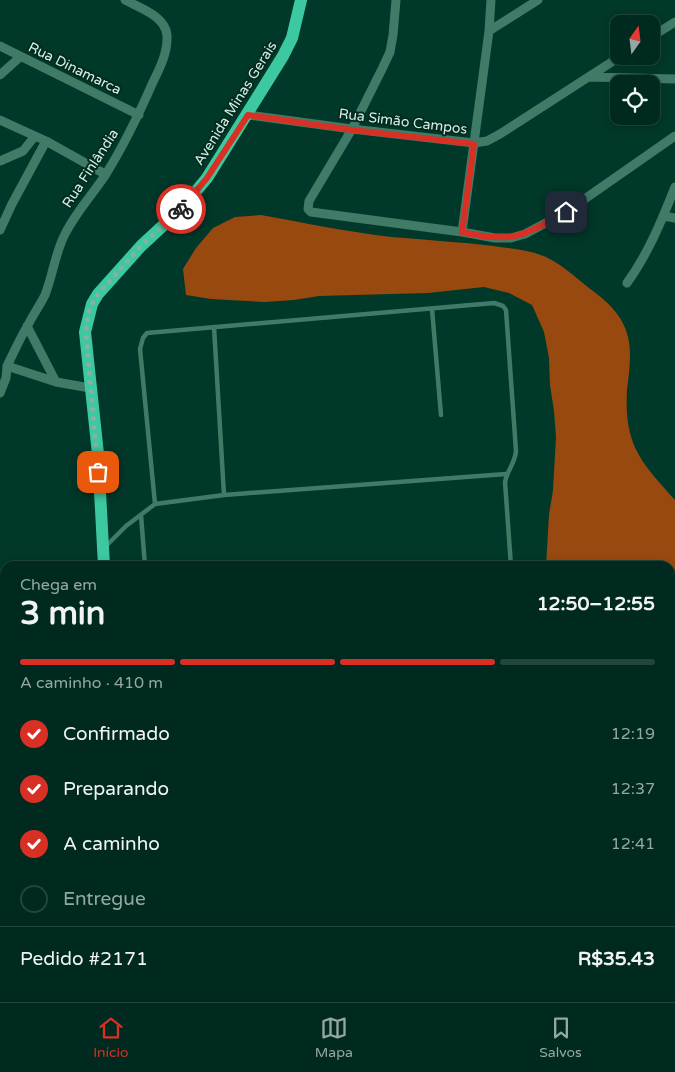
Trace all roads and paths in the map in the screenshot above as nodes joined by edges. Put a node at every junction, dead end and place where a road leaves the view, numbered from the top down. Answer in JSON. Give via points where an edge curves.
{"nodes":[{"id":1,"x":125,"y":0,"type":"edge"},
{"id":2,"x":301,"y":0,"type":"edge"},
{"id":3,"x":396,"y":0,"type":"edge"},
{"id":4,"x":491,"y":0,"type":"edge"},
{"id":5,"x":538,"y":0,"type":"edge"},
{"id":6,"x":675,"y":22,"type":"edge"},
{"id":7,"x":489,"y":31,"type":"junction"},
{"id":8,"x":660,"y":31,"type":"edge"},
{"id":9,"x":0,"y":46,"type":"edge"},
{"id":10,"x":20,"y":57,"type":"junction"},
{"id":11,"x":610,"y":63,"type":"edge"},
{"id":12,"x":0,"y":76,"type":"edge"},
{"id":13,"x":589,"y":77,"type":"junction"},
{"id":14,"x":675,"y":79,"type":"edge"},
{"id":15,"x":139,"y":115,"type":"junction"},
{"id":16,"x":248,"y":115,"type":"junction"},
{"id":17,"x":0,"y":120,"type":"edge"},
{"id":18,"x":352,"y":130,"type":"junction"},
{"id":19,"x":35,"y":136,"type":"junction"},
{"id":20,"x":675,"y":136,"type":"edge"},
{"id":21,"x":46,"y":141,"type":"junction"},
{"id":22,"x":474,"y":144,"type":"junction"},
{"id":23,"x":0,"y":161,"type":"edge"},
{"id":24,"x":105,"y":174,"type":"junction"},
{"id":25,"x":675,"y":187,"type":"edge"},
{"id":26,"x":663,"y":216,"type":"junction"},
{"id":27,"x":675,"y":218,"type":"edge"},
{"id":28,"x":0,"y":230,"type":"edge"},
{"id":29,"x":462,"y":232,"type":"junction"},
{"id":30,"x":627,"y":283,"type":"dead end"},
{"id":31,"x":432,"y":309,"type":"junction"},
{"id":32,"x":27,"y":326,"type":"junction"},
{"id":33,"x":214,"y":327,"type":"junction"},
{"id":34,"x":4,"y":370,"type":"edge"},
{"id":35,"x":56,"y":382,"type":"junction"},
{"id":36,"x":90,"y":388,"type":"junction"},
{"id":37,"x":0,"y":393,"type":"edge"},
{"id":38,"x":441,"y":415,"type":"dead end"},
{"id":39,"x":506,"y":474,"type":"junction"},
{"id":40,"x":224,"y":496,"type":"junction"},
{"id":41,"x":155,"y":504,"type":"junction"},
{"id":42,"x":140,"y":515,"type":"junction"},
{"id":43,"x":104,"y":548,"type":"junction"},
{"id":44,"x":104,"y":561,"type":"edge"},
{"id":45,"x":145,"y":561,"type":"edge"},
{"id":46,"x":511,"y":561,"type":"edge"}],
"edges":[{"from":1,"to":15,"type":"street","name":"Rua Finlândia","via":[[160,20],[167,35],[162,64]]},
{"from":2,"to":16,"type":"main road","name":"Avenida Minas Gerais","via":[[284,56]]},
{"from":3,"to":18,"type":"street","via":[[390,52]]},
{"from":4,"to":7,"type":"street"},
{"from":5,"to":7,"type":"street"},
{"from":6,"to":8,"type":"street"},
{"from":7,"to":22,"type":"street"},
{"from":9,"to":10,"type":"street","name":"Rua Dinamarca"},
{"from":10,"to":12,"type":"street"},
{"from":10,"to":15,"type":"street","name":"Rua Dinamarca"},
{"from":11,"to":13,"type":"street","name":"Rua Simão Campos"},
{"from":13,"to":14,"type":"street"},
{"from":13,"to":22,"type":"street","name":"Rua Simão Campos","via":[[500,134]]},
{"from":15,"to":24,"type":"street","name":"Rua Finlândia"},
{"from":16,"to":18,"type":"street","name":"Rua Simão Campos"},
{"from":16,"to":36,"type":"main road","name":"Avenida Minas Gerais","via":[[194,195],[141,246],[92,304],[86,332]]},
{"from":17,"to":19,"type":"street"},
{"from":18,"to":22,"type":"street","name":"Rua Simão Campos"},
{"from":18,"to":29,"type":"street","via":[[309,200],[308,209],[314,214]]},
{"from":19,"to":21,"type":"street"},
{"from":19,"to":23,"type":"street","via":[[22,151]]},
{"from":20,"to":29,"type":"street","via":[[566,212],[525,234],[495,238]]},
{"from":21,"to":24,"type":"street"},
{"from":21,"to":28,"type":"street"},
{"from":22,"to":29,"type":"street"},
{"from":24,"to":32,"type":"street","name":"Rua Finlândia","via":[[65,234],[44,296]]},
{"from":25,"to":26,"type":"street"},
{"from":26,"to":27,"type":"street"},
{"from":26,"to":30,"type":"street","via":[[640,266]]},
{"from":31,"to":33,"type":"lane"},
{"from":31,"to":38,"type":"lane"},
{"from":31,"to":39,"type":"lane","via":[[494,303],[506,310],[516,451],[515,461]]},
{"from":32,"to":34,"type":"street","name":"Rua Finlândia"},
{"from":32,"to":35,"type":"street"},
{"from":33,"to":40,"type":"lane"},
{"from":33,"to":41,"type":"lane","via":[[151,332],[142,338],[140,349]]},
{"from":34,"to":35,"type":"street"},
{"from":34,"to":37,"type":"street","name":"Rua Finlândia"},
{"from":35,"to":36,"type":"street"},
{"from":36,"to":43,"type":"main road","name":"Avenida Minas Gerais"},
{"from":39,"to":40,"type":"lane"},
{"from":39,"to":46,"type":"lane","via":[[504,489]]},
{"from":40,"to":41,"type":"lane"},
{"from":41,"to":42,"type":"lane"},
{"from":42,"to":43,"type":"lane"},
{"from":42,"to":45,"type":"lane"},
{"from":43,"to":44,"type":"main road","name":"Avenida Minas Gerais"}]}
